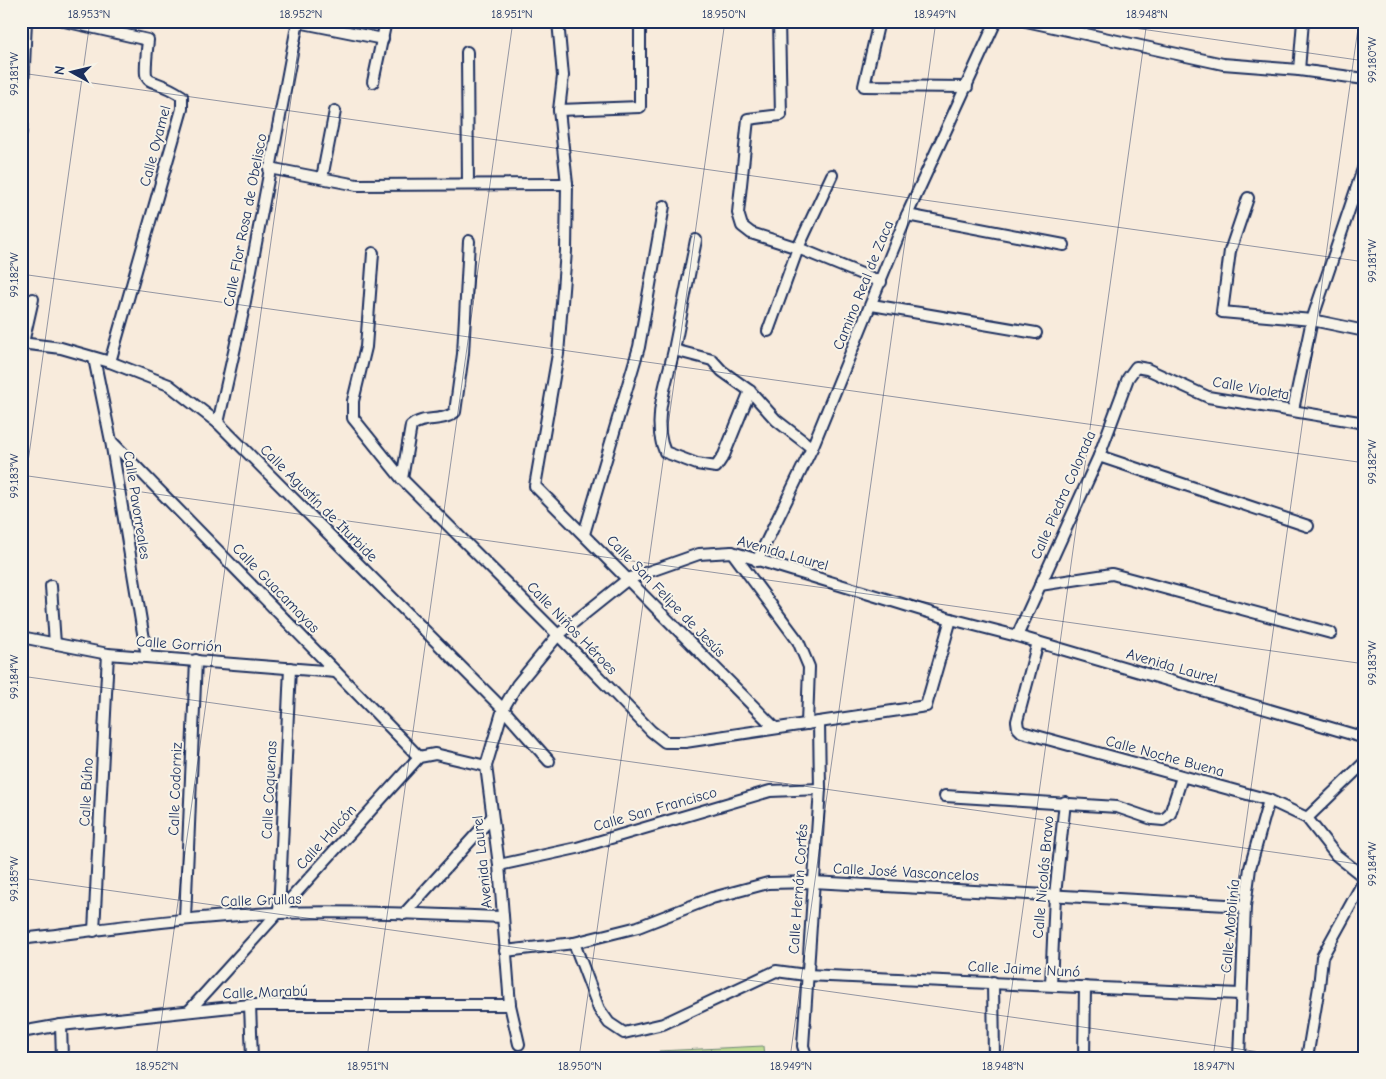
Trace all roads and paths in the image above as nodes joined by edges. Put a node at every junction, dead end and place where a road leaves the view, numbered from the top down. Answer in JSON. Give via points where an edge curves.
{"nodes":[{"id":1,"x":26,"y":21,"type":"edge"},
{"id":2,"x":64,"y":21,"type":"edge"},
{"id":3,"x":386,"y":21,"type":"edge"},
{"id":4,"x":558,"y":21,"type":"edge"},
{"id":5,"x":640,"y":21,"type":"edge"},
{"id":6,"x":779,"y":21,"type":"edge"},
{"id":7,"x":879,"y":21,"type":"edge"},
{"id":8,"x":996,"y":21,"type":"edge"},
{"id":9,"x":1026,"y":21,"type":"edge"},
{"id":10,"x":1303,"y":21,"type":"edge"},
{"id":11,"x":298,"y":22,"type":"edge"},
{"id":12,"x":383,"y":39,"type":"junction"},
{"id":13,"x":467,"y":52,"type":"dead end"},
{"id":14,"x":1300,"y":70,"type":"junction"},
{"id":15,"x":1365,"y":79,"type":"edge"},
{"id":16,"x":373,"y":82,"type":"dead end"},
{"id":17,"x":967,"y":87,"type":"junction"},
{"id":18,"x":560,"y":110,"type":"junction"},
{"id":19,"x":335,"y":111,"type":"dead end"},
{"id":20,"x":21,"y":132,"type":"edge"},
{"id":21,"x":1365,"y":163,"type":"edge"},
{"id":22,"x":269,"y":168,"type":"junction"},
{"id":23,"x":832,"y":175,"type":"dead end"},
{"id":24,"x":322,"y":178,"type":"junction"},
{"id":25,"x":468,"y":184,"type":"junction"},
{"id":26,"x":567,"y":184,"type":"junction"},
{"id":27,"x":1248,"y":198,"type":"dead end"},
{"id":28,"x":664,"y":206,"type":"dead end"},
{"id":29,"x":907,"y":215,"type":"junction"},
{"id":30,"x":696,"y":240,"type":"dead end"},
{"id":31,"x":469,"y":241,"type":"dead end"},
{"id":32,"x":1064,"y":245,"type":"dead end"},
{"id":33,"x":798,"y":248,"type":"junction"},
{"id":34,"x":373,"y":254,"type":"dead end"},
{"id":35,"x":881,"y":282,"type":"junction"},
{"id":36,"x":33,"y":300,"type":"dead end"},
{"id":37,"x":872,"y":305,"type":"junction"},
{"id":38,"x":1312,"y":320,"type":"junction"},
{"id":39,"x":768,"y":330,"type":"dead end"},
{"id":40,"x":1365,"y":331,"type":"edge"},
{"id":41,"x":1036,"y":333,"type":"dead end"},
{"id":42,"x":22,"y":343,"type":"edge"},
{"id":43,"x":674,"y":350,"type":"junction"},
{"id":44,"x":94,"y":358,"type":"junction"},
{"id":45,"x":110,"y":362,"type":"junction"},
{"id":46,"x":1136,"y":367,"type":"joint"},
{"id":47,"x":750,"y":391,"type":"junction"},
{"id":48,"x":1293,"y":410,"type":"junction"},
{"id":49,"x":218,"y":423,"type":"junction"},
{"id":50,"x":1365,"y":423,"type":"edge"},
{"id":51,"x":111,"y":441,"type":"junction"},
{"id":52,"x":812,"y":448,"type":"junction"},
{"id":53,"x":1099,"y":456,"type":"junction"},
{"id":54,"x":402,"y":479,"type":"junction"},
{"id":55,"x":1308,"y":526,"type":"dead end"},
{"id":56,"x":584,"y":534,"type":"junction"},
{"id":57,"x":732,"y":552,"type":"junction"},
{"id":58,"x":757,"y":561,"type":"junction"},
{"id":59,"x":628,"y":579,"type":"junction"},
{"id":60,"x":1040,"y":585,"type":"junction"},
{"id":61,"x":52,"y":586,"type":"dead end"},
{"id":62,"x":951,"y":619,"type":"junction"},
{"id":63,"x":1331,"y":633,"type":"dead end"},
{"id":64,"x":558,"y":635,"type":"junction"},
{"id":65,"x":1017,"y":636,"type":"junction"},
{"id":66,"x":21,"y":637,"type":"edge"},
{"id":67,"x":1038,"y":642,"type":"junction"},
{"id":68,"x":55,"y":644,"type":"junction"},
{"id":69,"x":108,"y":654,"type":"junction"},
{"id":70,"x":146,"y":658,"type":"junction"},
{"id":71,"x":196,"y":660,"type":"junction"},
{"id":72,"x":290,"y":668,"type":"junction"},
{"id":73,"x":336,"y":672,"type":"junction"},
{"id":74,"x":503,"y":709,"type":"junction"},
{"id":75,"x":819,"y":722,"type":"junction"},
{"id":76,"x":807,"y":724,"type":"junction"},
{"id":77,"x":775,"y":728,"type":"junction"},
{"id":78,"x":1365,"y":738,"type":"edge"},
{"id":79,"x":419,"y":756,"type":"junction"},
{"id":80,"x":549,"y":761,"type":"dead end"},
{"id":81,"x":1365,"y":762,"type":"edge"},
{"id":82,"x":486,"y":766,"type":"junction"},
{"id":83,"x":1182,"y":777,"type":"junction"},
{"id":84,"x":820,"y":789,"type":"junction"},
{"id":85,"x":945,"y":796,"type":"dead end"},
{"id":86,"x":1269,"y":800,"type":"junction"},
{"id":87,"x":1065,"y":802,"type":"junction"},
{"id":88,"x":492,"y":817,"type":"junction"},
{"id":89,"x":1307,"y":818,"type":"junction"},
{"id":90,"x":499,"y":865,"type":"junction"},
{"id":91,"x":1365,"y":879,"type":"edge"},
{"id":92,"x":813,"y":882,"type":"junction"},
{"id":93,"x":1055,"y":894,"type":"junction"},
{"id":94,"x":1245,"y":906,"type":"junction"},
{"id":95,"x":279,"y":913,"type":"junction"},
{"id":96,"x":404,"y":914,"type":"junction"},
{"id":97,"x":503,"y":917,"type":"junction"},
{"id":98,"x":185,"y":919,"type":"junction"},
{"id":99,"x":94,"y":931,"type":"junction"},
{"id":100,"x":21,"y":939,"type":"edge"},
{"id":101,"x":574,"y":943,"type":"junction"},
{"id":102,"x":505,"y":951,"type":"junction"},
{"id":103,"x":806,"y":975,"type":"junction"},
{"id":104,"x":993,"y":982,"type":"junction"},
{"id":105,"x":1051,"y":985,"type":"junction"},
{"id":106,"x":1085,"y":986,"type":"junction"},
{"id":107,"x":1240,"y":994,"type":"junction"},
{"id":108,"x":250,"y":1005,"type":"junction"},
{"id":109,"x":510,"y":1005,"type":"junction"},
{"id":110,"x":189,"y":1011,"type":"junction"},
{"id":111,"x":61,"y":1025,"type":"junction"},
{"id":112,"x":21,"y":1032,"type":"edge"},
{"id":113,"x":519,"y":1044,"type":"dead end"},
{"id":114,"x":62,"y":1058,"type":"edge"},
{"id":115,"x":252,"y":1058,"type":"edge"},
{"id":116,"x":807,"y":1058,"type":"edge"},
{"id":117,"x":994,"y":1058,"type":"edge"},
{"id":118,"x":1084,"y":1058,"type":"edge"},
{"id":119,"x":1239,"y":1058,"type":"edge"},
{"id":120,"x":1307,"y":1058,"type":"edge"}],
"edges":[{"from":1,"to":20,"type":"street"},
{"from":2,"to":45,"type":"street","name":"Calle Oyamel","via":[[148,40],[144,74],[149,83],[182,96],[182,108]]},
{"from":3,"to":12,"type":"street"},
{"from":4,"to":18,"type":"street","via":[[563,76]]},
{"from":5,"to":18,"type":"street","via":[[640,107]]},
{"from":6,"to":33,"type":"street","via":[[781,115],[748,118],[738,213],[742,226],[751,233]]},
{"from":7,"to":17,"type":"street","via":[[864,86]]},
{"from":8,"to":17,"type":"street","name":"Camino Real de Zaca"},
{"from":9,"to":14,"type":"street","via":[[1224,64]]},
{"from":10,"to":14,"type":"street"},
{"from":11,"to":12,"type":"street"},
{"from":11,"to":22,"type":"street","name":"Calle Flor Rosa de Obelisco"},
{"from":12,"to":16,"type":"street"},
{"from":13,"to":25,"type":"street"},
{"from":14,"to":15,"type":"street"},
{"from":17,"to":29,"type":"street","name":"Camino Real de Zaca"},
{"from":18,"to":26,"type":"street"},
{"from":19,"to":24,"type":"street"},
{"from":21,"to":38,"type":"street"},
{"from":22,"to":24,"type":"street"},
{"from":22,"to":49,"type":"street","name":"Calle Flor Rosa de Obelisco","via":[[243,312]]},
{"from":23,"to":33,"type":"street"},
{"from":24,"to":25,"type":"street","via":[[357,185]]},
{"from":25,"to":26,"type":"street"},
{"from":26,"to":56,"type":"street","name":"Calle San Felipe de Jesús","via":[[566,251],[558,354],[535,486]]},
{"from":27,"to":38,"type":"street","via":[[1230,251],[1222,312]]},
{"from":28,"to":56,"type":"street","via":[[639,347]]},
{"from":29,"to":32,"type":"street"},
{"from":29,"to":35,"type":"street","name":"Camino Real de Zaca"},
{"from":30,"to":43,"type":"street"},
{"from":31,"to":54,"type":"street","via":[[463,354],[455,412],[449,418],[417,421],[411,426]]},
{"from":33,"to":35,"type":"street"},
{"from":33,"to":39,"type":"street"},
{"from":34,"to":54,"type":"street","name":"Calle Niños Héroes","via":[[366,347],[353,401],[353,418]]},
{"from":35,"to":37,"type":"street","name":"Camino Real de Zaca"},
{"from":36,"to":42,"type":"street"},
{"from":37,"to":41,"type":"street"},
{"from":37,"to":52,"type":"street","name":"Camino Real de Zaca"},
{"from":38,"to":40,"type":"street"},
{"from":38,"to":48,"type":"street"},
{"from":42,"to":44,"type":"street","name":"Calle Agustín de Iturbide","via":[[61,348]]},
{"from":43,"to":47,"type":"street","via":[[712,360]]},
{"from":43,"to":47,"type":"street","via":[[660,420],[660,440],[665,452],[716,467]]},
{"from":44,"to":45,"type":"street","name":"Calle Agustín de Iturbide"},
{"from":44,"to":51,"type":"street","name":"Calle Pavorreales"},
{"from":45,"to":49,"type":"street","name":"Calle Agustín de Iturbide","via":[[169,384]]},
{"from":46,"to":48,"type":"street","name":"Calle Violeta","via":[[1208,397]]},
{"from":46,"to":53,"type":"street","name":"Calle Piedra Colorada","via":[[1128,378]]},
{"from":47,"to":52,"type":"street","via":[[776,420]]},
{"from":48,"to":50,"type":"street","name":"Calle Violeta"},
{"from":49,"to":74,"type":"street","name":"Calle Agustín de Iturbide"},
{"from":51,"to":70,"type":"street","name":"Calle Pavorreales"},
{"from":51,"to":73,"type":"street","name":"Calle Guacamayas"},
{"from":52,"to":58,"type":"street","name":"Camino Real de Zaca"},
{"from":53,"to":55,"type":"street"},
{"from":53,"to":60,"type":"street","name":"Calle Piedra Colorada"},
{"from":54,"to":64,"type":"street","name":"Calle Niños Héroes"},
{"from":56,"to":59,"type":"street","name":"Calle San Felipe de Jesús"},
{"from":57,"to":58,"type":"street","name":"Avenida Laurel"},
{"from":57,"to":59,"type":"street","name":"Avenida Laurel","via":[[699,554]]},
{"from":57,"to":76,"type":"street","via":[[798,641],[809,667]]},
{"from":58,"to":62,"type":"street","name":"Avenida Laurel"},
{"from":59,"to":64,"type":"street","name":"Avenida Laurel"},
{"from":59,"to":77,"type":"street","name":"Calle San Felipe de Jesús"},
{"from":60,"to":63,"type":"street","via":[[1112,574]]},
{"from":60,"to":65,"type":"street","name":"Calle Piedra Colorada"},
{"from":61,"to":68,"type":"street"},
{"from":62,"to":65,"type":"street","name":"Avenida Laurel"},
{"from":62,"to":75,"type":"street","name":"Calle Niños Héroes","via":[[926,706]]},
{"from":64,"to":74,"type":"street","name":"Avenida Laurel","via":[[516,685]]},
{"from":64,"to":77,"type":"street","name":"Calle Niños Héroes","via":[[665,742],[685,742]]},
{"from":65,"to":67,"type":"street","name":"Avenida Laurel"},
{"from":66,"to":68,"type":"street","name":"Calle Gorrión"},
{"from":67,"to":78,"type":"street","name":"Avenida Laurel"},
{"from":67,"to":83,"type":"street","name":"Calle Noche Buena","via":[[1018,720],[1018,728],[1022,732]]},
{"from":68,"to":69,"type":"street","name":"Calle Gorrión"},
{"from":69,"to":70,"type":"street","name":"Calle Gorrión"},
{"from":69,"to":99,"type":"street","name":"Calle Búho"},
{"from":70,"to":71,"type":"street","name":"Calle Gorrión"},
{"from":71,"to":72,"type":"street","name":"Calle Gorrión"},
{"from":71,"to":98,"type":"street","name":"Calle Codorniz"},
{"from":72,"to":73,"type":"street","name":"Calle Gorrión"},
{"from":72,"to":95,"type":"street","name":"Calle Coquenas"},
{"from":73,"to":79,"type":"street","name":"Calle Guacamayas"},
{"from":74,"to":80,"type":"street","name":"Calle Agustín de Iturbide"},
{"from":74,"to":82,"type":"street","name":"Avenida Laurel"},
{"from":75,"to":76,"type":"street","name":"Calle Niños Héroes"},
{"from":75,"to":84,"type":"street","name":"Calle Hernán Cortés"},
{"from":76,"to":77,"type":"street","name":"Calle Niños Héroes"},
{"from":79,"to":82,"type":"street","via":[[435,754]]},
{"from":79,"to":95,"type":"street","name":"Calle Halcón"},
{"from":81,"to":89,"type":"street"},
{"from":82,"to":88,"type":"street","name":"Avenida Laurel"},
{"from":83,"to":86,"type":"street","name":"Calle Noche Buena"},
{"from":83,"to":87,"type":"street","via":[[1170,814],[1163,820],[1117,807]]},
{"from":84,"to":90,"type":"street","name":"Calle San Francisco","via":[[770,791],[577,848]]},
{"from":84,"to":92,"type":"street","name":"Calle Hernán Cortés"},
{"from":85,"to":87,"type":"street"},
{"from":86,"to":89,"type":"street","name":"Calle Noche Buena"},
{"from":86,"to":94,"type":"street","name":"Calle Motolinía","via":[[1250,868]]},
{"from":87,"to":93,"type":"street","name":"Calle Nicolás Bravo"},
{"from":88,"to":90,"type":"street","name":"Avenida Laurel"},
{"from":88,"to":96,"type":"street"},
{"from":89,"to":91,"type":"street","name":"Calle Noche Buena","via":[[1336,855]]},
{"from":90,"to":97,"type":"street","name":"Avenida Laurel"},
{"from":91,"to":120,"type":"street","via":[[1322,957]]},
{"from":92,"to":93,"type":"street","name":"Calle José Vasconcelos"},
{"from":92,"to":101,"type":"street","name":"Calle José Vasconcelos","via":[[768,883],[712,898],[638,927]]},
{"from":92,"to":103,"type":"street","name":"Calle Hernán Cortés"},
{"from":93,"to":94,"type":"street","name":"Calle José Vasconcelos"},
{"from":93,"to":105,"type":"street","name":"Calle Nicolás Bravo"},
{"from":94,"to":107,"type":"street","name":"Calle Motolinía"},
{"from":95,"to":96,"type":"street","name":"Calle Grullas"},
{"from":95,"to":98,"type":"street","name":"Calle Grullas"},
{"from":95,"to":110,"type":"street","name":"Calle Halcón"},
{"from":96,"to":97,"type":"street","name":"Calle Grullas"},
{"from":97,"to":102,"type":"street","name":"Avenida Laurel"},
{"from":98,"to":99,"type":"street","name":"Calle Grullas"},
{"from":99,"to":100,"type":"street","name":"Calle Grullas"},
{"from":101,"to":102,"type":"street","name":"Calle José Vasconcelos"},
{"from":101,"to":103,"type":"street","via":[[599,1009],[609,1023],[624,1033],[663,1024],[776,971]]},
{"from":102,"to":109,"type":"street","name":"Avenida Laurel"},
{"from":103,"to":104,"type":"street","name":"Calle Jaime Nunó"},
{"from":103,"to":116,"type":"street","name":"Calle Hernán Cortés","via":[[803,1046]]},
{"from":104,"to":105,"type":"street","name":"Calle Jaime Nunó"},
{"from":104,"to":117,"type":"street"},
{"from":105,"to":106,"type":"street","name":"Calle Jaime Nunó"},
{"from":106,"to":107,"type":"street","name":"Calle Jaime Nunó"},
{"from":106,"to":118,"type":"street"},
{"from":107,"to":119,"type":"street","name":"Calle Motolinía"},
{"from":108,"to":109,"type":"street","name":"Calle Marabú"},
{"from":108,"to":110,"type":"street","name":"Calle Marabú"},
{"from":108,"to":115,"type":"street"},
{"from":109,"to":113,"type":"street","name":"Avenida Laurel"},
{"from":110,"to":111,"type":"street","name":"Calle Marabú"},
{"from":111,"to":112,"type":"street","name":"Calle Marabú"},
{"from":111,"to":114,"type":"street"}]}
